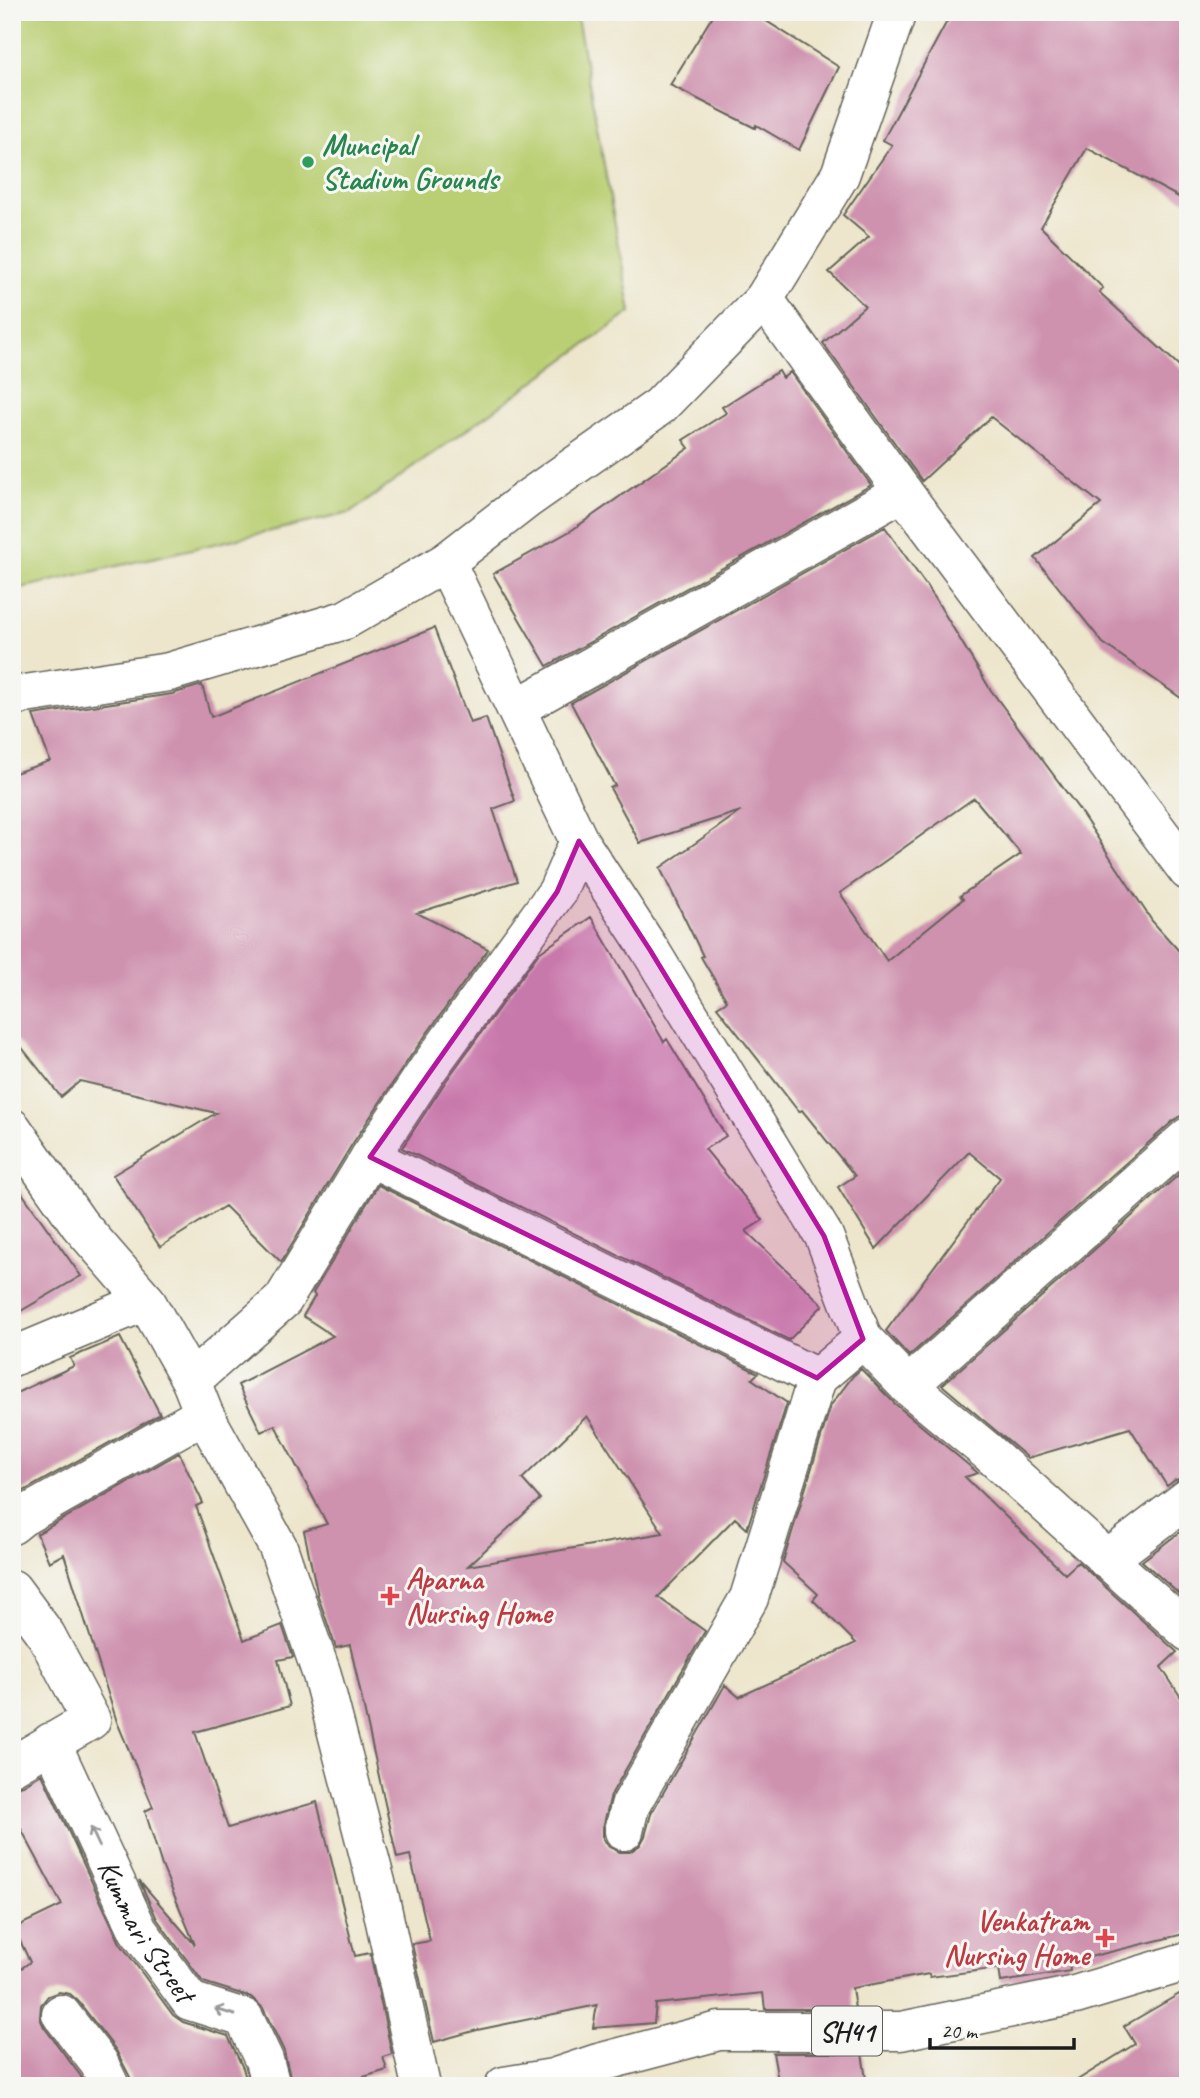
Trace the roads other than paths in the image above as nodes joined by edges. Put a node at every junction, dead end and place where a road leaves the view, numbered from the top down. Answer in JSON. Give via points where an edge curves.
{"nodes":[{"id":1,"x":897,"y":12,"type":"edge"},
{"id":2,"x":764,"y":299,"type":"junction"},
{"id":3,"x":904,"y":492,"type":"junction"},
{"id":4,"x":446,"y":562,"type":"junction"},
{"id":5,"x":12,"y":696,"type":"edge"},
{"id":6,"x":517,"y":708,"type":"junction"},
{"id":7,"x":579,"y":841,"type":"junction"},
{"id":8,"x":1188,"y":871,"type":"edge"},
{"id":9,"x":12,"y":1128,"type":"edge"},
{"id":10,"x":1188,"y":1137,"type":"edge"},
{"id":11,"x":370,"y":1157,"type":"junction"},
{"id":12,"x":146,"y":1301,"type":"junction"},
{"id":13,"x":863,"y":1339,"type":"junction"},
{"id":14,"x":12,"y":1357,"type":"edge"},
{"id":15,"x":817,"y":1378,"type":"junction"},
{"id":16,"x":908,"y":1386,"type":"junction"},
{"id":17,"x":197,"y":1397,"type":"junction"},
{"id":18,"x":1188,"y":1498,"type":"edge"},
{"id":19,"x":12,"y":1525,"type":"edge"},
{"id":20,"x":1107,"y":1560,"type":"junction"},
{"id":21,"x":12,"y":1588,"type":"edge"},
{"id":22,"x":1188,"y":1632,"type":"edge"},
{"id":23,"x":51,"y":1742,"type":"junction"},
{"id":24,"x":12,"y":1766,"type":"edge"},
{"id":25,"x":624,"y":1831,"type":"dead end"},
{"id":26,"x":1188,"y":1961,"type":"edge"},
{"id":27,"x":61,"y":2014,"type":"dead end"},
{"id":28,"x":553,"y":2082,"type":"edge"},
{"id":29,"x":110,"y":2086,"type":"edge"},
{"id":30,"x":271,"y":2086,"type":"edge"},
{"id":31,"x":421,"y":2086,"type":"edge"},
{"id":32,"x":504,"y":2086,"type":"edge"}],
"edges":[{"from":1,"to":2,"type":"street","via":[[839,174]]},
{"from":2,"to":3,"type":"street"},
{"from":2,"to":4,"type":"street","via":[[660,406]]},
{"from":3,"to":6,"type":"street"},
{"from":3,"to":8,"type":"street"},
{"from":4,"to":5,"type":"street","via":[[345,620],[169,673]]},
{"from":4,"to":6,"type":"street"},
{"from":6,"to":7,"type":"street"},
{"from":7,"to":11,"type":"street","via":[[558,892],[428,1069]]},
{"from":7,"to":13,"type":"street","via":[[824,1236]]},
{"from":9,"to":12,"type":"street","via":[[79,1224]]},
{"from":10,"to":16,"type":"street"},
{"from":11,"to":15,"type":"street"},
{"from":11,"to":17,"type":"street","via":[[283,1300]]},
{"from":12,"to":14,"type":"street"},
{"from":12,"to":17,"type":"street"},
{"from":13,"to":15,"type":"street"},
{"from":13,"to":16,"type":"street"},
{"from":15,"to":25,"type":"street","via":[[749,1598],[630,1807]]},
{"from":16,"to":20,"type":"street"},
{"from":17,"to":19,"type":"street"},
{"from":17,"to":31,"type":"street","via":[[278,1547],[322,1675],[379,1894]]},
{"from":18,"to":20,"type":"street"},
{"from":20,"to":22,"type":"street"},
{"from":21,"to":23,"type":"street","via":[[46,1634],[91,1720]]},
{"from":23,"to":24,"type":"street"},
{"from":30,"to":23,"type":"street","name":"Kummari Street","one_way":true,"via":[[244,2018],[190,2001],[138,1930]]},
{"from":26,"to":28,"type":"street","number":"SH41","via":[[1075,1996],[901,2031],[719,2031],[598,2063]]},
{"from":27,"to":29,"type":"street","via":[[99,2063]]},
{"from":28,"to":32,"type":"street","number":"SH41"}]}
